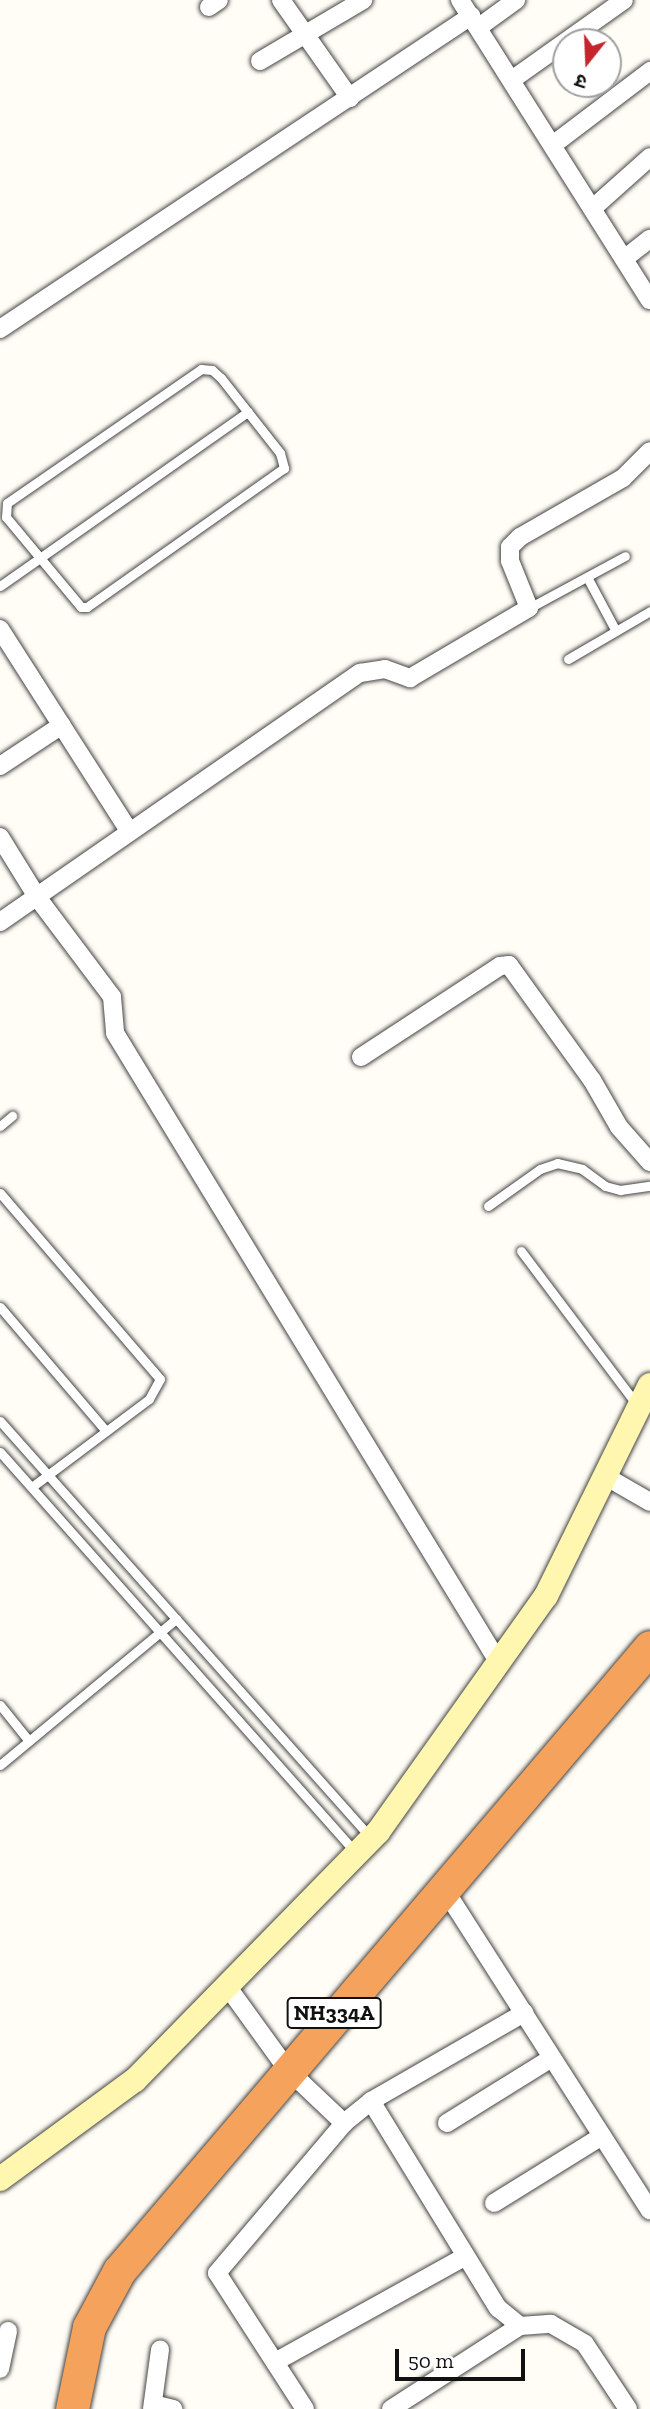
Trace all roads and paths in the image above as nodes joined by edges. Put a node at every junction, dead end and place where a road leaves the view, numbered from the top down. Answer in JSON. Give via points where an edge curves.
{"nodes":[{"id":1,"x":281,"y":0,"type":"edge"},
{"id":2,"x":363,"y":0,"type":"edge"},
{"id":3,"x":460,"y":0,"type":"edge"},
{"id":4,"x":516,"y":0,"type":"edge"},
{"id":5,"x":624,"y":0,"type":"edge"},
{"id":6,"x":475,"y":21,"type":"junction"},
{"id":7,"x":304,"y":33,"type":"junction"},
{"id":8,"x":260,"y":61,"type":"dead end"},
{"id":9,"x":650,"y":71,"type":"edge"},
{"id":10,"x":513,"y":79,"type":"junction"},
{"id":11,"x":349,"y":98,"type":"junction"},
{"id":12,"x":554,"y":145,"type":"junction"},
{"id":13,"x":648,"y":163,"type":"edge"},
{"id":14,"x":593,"y":208,"type":"junction"},
{"id":15,"x":650,"y":239,"type":"edge"},
{"id":16,"x":624,"y":259,"type":"junction"},
{"id":17,"x":650,"y":300,"type":"edge"},
{"id":18,"x":0,"y":329,"type":"edge"},
{"id":19,"x":248,"y":412,"type":"junction"},
{"id":20,"x":650,"y":451,"type":"edge"},
{"id":21,"x":625,"y":556,"type":"dead end"},
{"id":22,"x":37,"y":559,"type":"junction"},
{"id":23,"x":587,"y":577,"type":"junction"},
{"id":24,"x":0,"y":586,"type":"edge"},
{"id":25,"x":530,"y":608,"type":"junction"},
{"id":26,"x":650,"y":611,"type":"edge"},
{"id":27,"x":0,"y":629,"type":"edge"},
{"id":28,"x":616,"y":631,"type":"junction"},
{"id":29,"x":568,"y":659,"type":"dead end"},
{"id":30,"x":62,"y":726,"type":"junction"},
{"id":31,"x":0,"y":766,"type":"edge"},
{"id":32,"x":130,"y":832,"type":"junction"},
{"id":33,"x":0,"y":837,"type":"edge"},
{"id":34,"x":37,"y":897,"type":"junction"},
{"id":35,"x":0,"y":922,"type":"edge"},
{"id":36,"x":361,"y":1057,"type":"dead end"},
{"id":37,"x":12,"y":1116,"type":"dead end"},
{"id":38,"x":0,"y":1126,"type":"edge"},
{"id":39,"x":650,"y":1162,"type":"edge"},
{"id":40,"x":650,"y":1186,"type":"edge"},
{"id":41,"x":0,"y":1193,"type":"edge"},
{"id":42,"x":488,"y":1206,"type":"dead end"},
{"id":43,"x":522,"y":1251,"type":"dead end"},
{"id":44,"x":0,"y":1307,"type":"edge"},
{"id":45,"x":645,"y":1396,"type":"edge"},
{"id":46,"x":0,"y":1421,"type":"edge"},
{"id":47,"x":106,"y":1431,"type":"junction"},
{"id":48,"x":0,"y":1452,"type":"edge"},
{"id":49,"x":47,"y":1476,"type":"junction"},
{"id":50,"x":605,"y":1476,"type":"junction"},
{"id":51,"x":32,"y":1488,"type":"junction"},
{"id":52,"x":650,"y":1502,"type":"edge"},
{"id":53,"x":176,"y":1619,"type":"junction"},
{"id":54,"x":161,"y":1633,"type":"junction"},
{"id":55,"x":650,"y":1647,"type":"edge"},
{"id":56,"x":499,"y":1663,"type":"junction"},
{"id":57,"x":0,"y":1705,"type":"edge"},
{"id":58,"x":29,"y":1741,"type":"junction"},
{"id":59,"x":0,"y":1765,"type":"edge"},
{"id":60,"x":364,"y":1846,"type":"junction"},
{"id":61,"x":443,"y":1887,"type":"junction"},
{"id":62,"x":228,"y":1986,"type":"junction"},
{"id":63,"x":524,"y":2013,"type":"junction"},
{"id":64,"x":552,"y":2058,"type":"junction"},
{"id":65,"x":287,"y":2069,"type":"junction"},
{"id":66,"x":372,"y":2101,"type":"junction"},
{"id":67,"x":344,"y":2123,"type":"junction"},
{"id":68,"x":447,"y":2123,"type":"dead end"},
{"id":69,"x":602,"y":2136,"type":"junction"},
{"id":70,"x":0,"y":2179,"type":"edge"},
{"id":71,"x":494,"y":2203,"type":"dead end"},
{"id":72,"x":650,"y":2211,"type":"edge"},
{"id":73,"x":466,"y":2256,"type":"junction"},
{"id":74,"x":520,"y":2326,"type":"junction"},
{"id":75,"x":8,"y":2331,"type":"dead end"},
{"id":76,"x":160,"y":2350,"type":"dead end"},
{"id":77,"x":275,"y":2362,"type":"junction"},
{"id":78,"x":0,"y":2366,"type":"edge"},
{"id":79,"x":152,"y":2407,"type":"edge"},
{"id":80,"x":72,"y":2409,"type":"edge"},
{"id":81,"x":173,"y":2409,"type":"edge"},
{"id":82,"x":305,"y":2409,"type":"edge"},
{"id":83,"x":391,"y":2409,"type":"edge"},
{"id":84,"x":628,"y":2409,"type":"edge"}],
"edges":[{"from":1,"to":7,"type":"street"},
{"from":2,"to":7,"type":"street"},
{"from":3,"to":6,"type":"street"},
{"from":4,"to":6,"type":"street"},
{"from":5,"to":10,"type":"street"},
{"from":6,"to":10,"type":"street"},
{"from":6,"to":11,"type":"street"},
{"from":7,"to":8,"type":"street"},
{"from":7,"to":11,"type":"street"},
{"from":9,"to":12,"type":"street"},
{"from":10,"to":12,"type":"street"},
{"from":11,"to":18,"type":"street"},
{"from":12,"to":14,"type":"street"},
{"from":13,"to":14,"type":"street"},
{"from":14,"to":16,"type":"street"},
{"from":15,"to":16,"type":"street"},
{"from":16,"to":17,"type":"street"},
{"from":19,"to":22,"type":"lane"},
{"from":19,"to":22,"type":"lane","via":[[212,370],[201,369],[61,464],[5,509]]},
{"from":19,"to":22,"type":"lane","via":[[284,461],[281,473],[270,481],[87,607],[75,603]]},
{"from":20,"to":25,"type":"street","via":[[623,478],[510,547],[510,561]]},
{"from":21,"to":23,"type":"lane"},
{"from":22,"to":24,"type":"lane"},
{"from":23,"to":25,"type":"lane"},
{"from":23,"to":28,"type":"lane"},
{"from":25,"to":32,"type":"street","via":[[410,678],[385,669],[360,673]]},
{"from":26,"to":28,"type":"lane"},
{"from":27,"to":30,"type":"street"},
{"from":28,"to":29,"type":"lane"},
{"from":30,"to":31,"type":"street"},
{"from":30,"to":32,"type":"street"},
{"from":32,"to":34,"type":"street"},
{"from":33,"to":34,"type":"street"},
{"from":34,"to":35,"type":"street"},
{"from":34,"to":56,"type":"street","via":[[112,997],[115,1033]]},
{"from":36,"to":39,"type":"street","via":[[499,966],[509,965],[592,1080],[619,1127]]},
{"from":37,"to":38,"type":"lane"},
{"from":40,"to":42,"type":"lane","via":[[620,1190],[605,1186],[582,1169],[557,1163],[540,1169]]},
{"from":41,"to":47,"type":"lane","via":[[160,1379],[157,1392]]},
{"from":43,"to":45,"type":"lane"},
{"from":44,"to":47,"type":"lane"},
{"from":45,"to":50,"type":"street"},
{"from":46,"to":49,"type":"lane"},
{"from":47,"to":49,"type":"lane"},
{"from":48,"to":51,"type":"lane"},
{"from":49,"to":51,"type":"lane"},
{"from":49,"to":53,"type":"lane"},
{"from":50,"to":52,"type":"street"},
{"from":50,"to":56,"type":"street","via":[[546,1596]]},
{"from":51,"to":54,"type":"lane"},
{"from":53,"to":54,"type":"lane"},
{"from":53,"to":60,"type":"lane"},
{"from":54,"to":58,"type":"lane"},
{"from":54,"to":60,"type":"lane"},
{"from":55,"to":61,"type":"highway","number":"NH334A"},
{"from":56,"to":60,"type":"street"},
{"from":57,"to":58,"type":"lane"},
{"from":58,"to":59,"type":"lane"},
{"from":60,"to":62,"type":"street"},
{"from":61,"to":63,"type":"street"},
{"from":61,"to":65,"type":"highway","number":"NH334A"},
{"from":62,"to":65,"type":"street"},
{"from":62,"to":70,"type":"street","via":[[135,2080]]},
{"from":63,"to":64,"type":"street"},
{"from":63,"to":66,"type":"street"},
{"from":64,"to":68,"type":"street"},
{"from":64,"to":69,"type":"street"},
{"from":65,"to":67,"type":"street"},
{"from":65,"to":80,"type":"highway","number":"NH334A","via":[[119,2271],[89,2327]]},
{"from":66,"to":67,"type":"street"},
{"from":66,"to":73,"type":"street"},
{"from":67,"to":77,"type":"street","via":[[217,2273]]},
{"from":69,"to":71,"type":"street"},
{"from":69,"to":72,"type":"street"},
{"from":73,"to":74,"type":"street","via":[[498,2308]]},
{"from":73,"to":77,"type":"street"},
{"from":74,"to":83,"type":"street"},
{"from":74,"to":84,"type":"street","via":[[551,2324],[585,2344]]},
{"from":75,"to":78,"type":"street"},
{"from":76,"to":79,"type":"street"},
{"from":77,"to":82,"type":"street"},
{"from":79,"to":81,"type":"street"}]}
